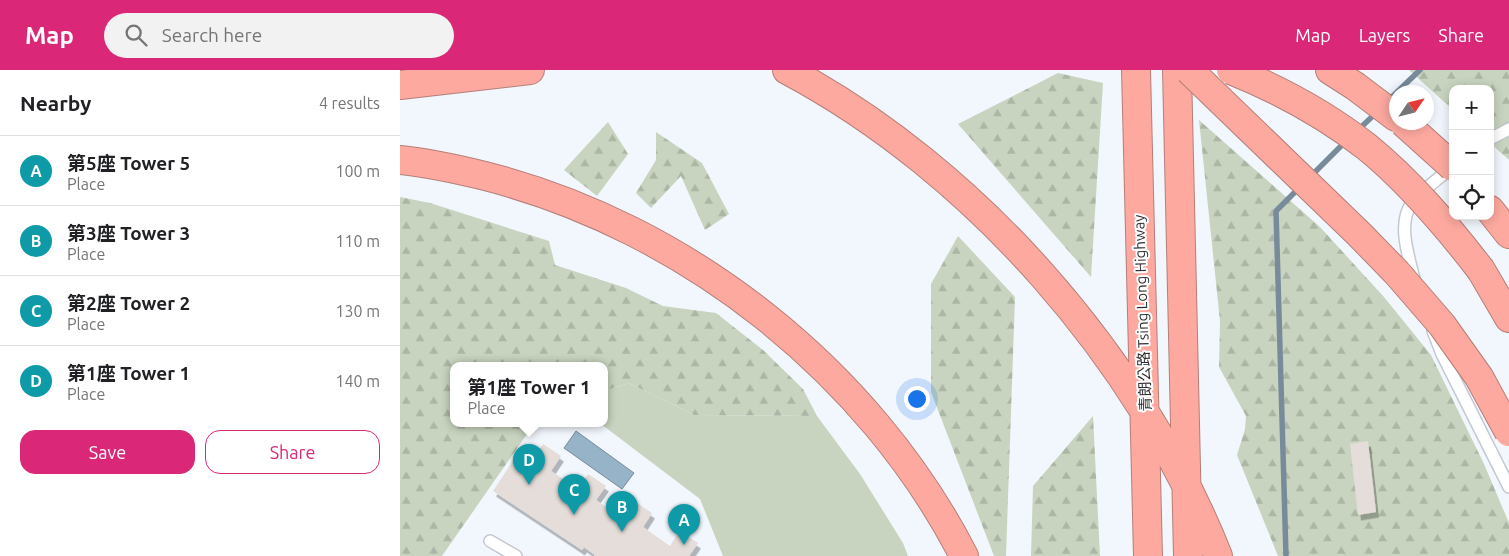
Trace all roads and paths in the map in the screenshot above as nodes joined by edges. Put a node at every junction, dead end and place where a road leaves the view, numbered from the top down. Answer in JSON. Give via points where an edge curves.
{"nodes":[{"id":1,"x":530,"y":70,"type":"edge"},
{"id":2,"x":787,"y":70,"type":"edge"},
{"id":3,"x":1136,"y":70,"type":"edge"},
{"id":4,"x":1178,"y":70,"type":"edge"},
{"id":5,"x":1189,"y":70,"type":"edge"},
{"id":6,"x":1230,"y":70,"type":"edge"},
{"id":7,"x":1330,"y":70,"type":"edge"},
{"id":8,"x":400,"y":85,"type":"edge"},
{"id":9,"x":1389,"y":112,"type":"edge"},
{"id":10,"x":1509,"y":129,"type":"edge"},
{"id":11,"x":1412,"y":130,"type":"edge"},
{"id":12,"x":1494,"y":136,"type":"edge"},
{"id":13,"x":400,"y":160,"type":"edge"},
{"id":14,"x":1449,"y":162,"type":"edge"},
{"id":15,"x":1449,"y":170,"type":"edge"},
{"id":16,"x":1494,"y":215,"type":"edge"},
{"id":17,"x":1509,"y":234,"type":"edge"},
{"id":18,"x":1509,"y":318,"type":"edge"},
{"id":19,"x":1509,"y":432,"type":"edge"},
{"id":20,"x":1509,"y":487,"type":"edge"},
{"id":21,"x":490,"y":541,"type":"dead end"},
{"id":22,"x":516,"y":556,"type":"edge"},
{"id":23,"x":964,"y":556,"type":"edge"},
{"id":24,"x":1148,"y":556,"type":"edge"},
{"id":25,"x":1188,"y":556,"type":"edge"},
{"id":26,"x":1218,"y":556,"type":"edge"}],
"edges":[{"from":1,"to":8,"type":"highway"},
{"from":2,"to":26,"type":"highway","via":[[840,102],[925,162],[999,229],[1034,266],[1088,331],[1134,394],[1176,463]]},
{"from":3,"to":24,"type":"highway","name":"青朗公路 Tsing Long Highway"},
{"from":4,"to":25,"type":"highway"},
{"from":5,"to":19,"type":"highway","bridge":true,"via":[[1397,273],[1442,325],[1479,376]]},
{"from":6,"to":18,"type":"highway","bridge":true,"via":[[1281,92],[1367,147],[1450,232],[1481,270]]},
{"from":7,"to":9,"type":"highway"},
{"from":10,"to":12,"type":"lane"},
{"from":11,"to":14,"type":"highway","bridge":true},
{"from":13,"to":23,"type":"highway","via":[[432,163],[501,180],[576,206],[657,245],[739,297],[817,363],[877,426],[939,510]]},
{"from":15,"to":20,"type":"lane","via":[[1411,204],[1403,227],[1406,244],[1417,288],[1442,354]]},
{"from":16,"to":17,"type":"highway"},
{"from":21,"to":22,"type":"lane"}]}
